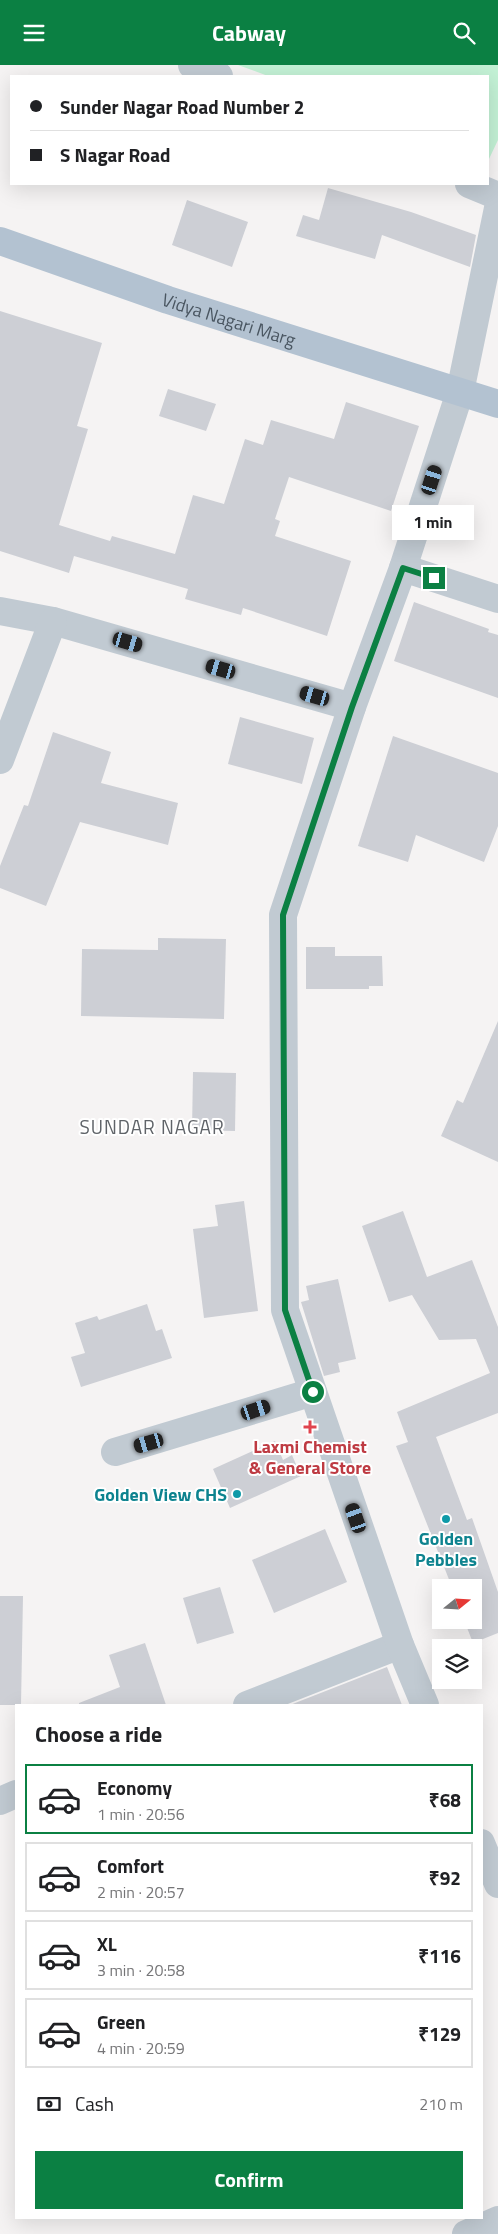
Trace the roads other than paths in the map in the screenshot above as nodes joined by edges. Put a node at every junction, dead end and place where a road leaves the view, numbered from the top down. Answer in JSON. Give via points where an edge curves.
{"nodes":[{"id":1,"x":471,"y":185,"type":"edge"},
{"id":2,"x":498,"y":196,"type":"edge"},
{"id":3,"x":498,"y":208,"type":"edge"},
{"id":4,"x":0,"y":241,"type":"edge"},
{"id":5,"x":460,"y":392,"type":"junction"},
{"id":6,"x":498,"y":404,"type":"edge"},
{"id":7,"x":403,"y":568,"type":"junction"},
{"id":8,"x":498,"y":599,"type":"edge"},
{"id":9,"x":0,"y":611,"type":"edge"},
{"id":10,"x":53,"y":621,"type":"junction"},
{"id":11,"x":352,"y":707,"type":"junction"},
{"id":12,"x":0,"y":760,"type":"edge"},
{"id":13,"x":313,"y":1392,"type":"junction"},
{"id":14,"x":115,"y":1452,"type":"dead end"},
{"id":15,"x":400,"y":1645,"type":"junction"},
{"id":16,"x":249,"y":1704,"type":"edge"},
{"id":17,"x":425,"y":1704,"type":"edge"},
{"id":18,"x":15,"y":1795,"type":"edge"},
{"id":19,"x":0,"y":1801,"type":"edge"},
{"id":20,"x":483,"y":1848,"type":"edge"},
{"id":21,"x":498,"y":1884,"type":"edge"},
{"id":22,"x":498,"y":2220,"type":"edge"},
{"id":23,"x":466,"y":2234,"type":"edge"}],
"edges":[{"from":1,"to":2,"type":"street"},
{"from":3,"to":5,"type":"street"},
{"from":4,"to":5,"type":"main road","name":"Vidya Nagari Marg","via":[[168,300]]},
{"from":5,"to":6,"type":"main road","name":"Vidya Nagari Marg"},
{"from":5,"to":7,"type":"street"},
{"from":7,"to":8,"type":"street"},
{"from":7,"to":11,"type":"street"},
{"from":9,"to":10,"type":"street"},
{"from":10,"to":11,"type":"street"},
{"from":10,"to":12,"type":"street"},
{"from":11,"to":13,"type":"street","via":[[283,915],[285,1310]]},
{"from":13,"to":14,"type":"street"},
{"from":13,"to":15,"type":"street"},
{"from":15,"to":16,"type":"street"},
{"from":15,"to":17,"type":"street"},
{"from":18,"to":19,"type":"street"},
{"from":20,"to":21,"type":"street"},
{"from":22,"to":23,"type":"street"}]}
